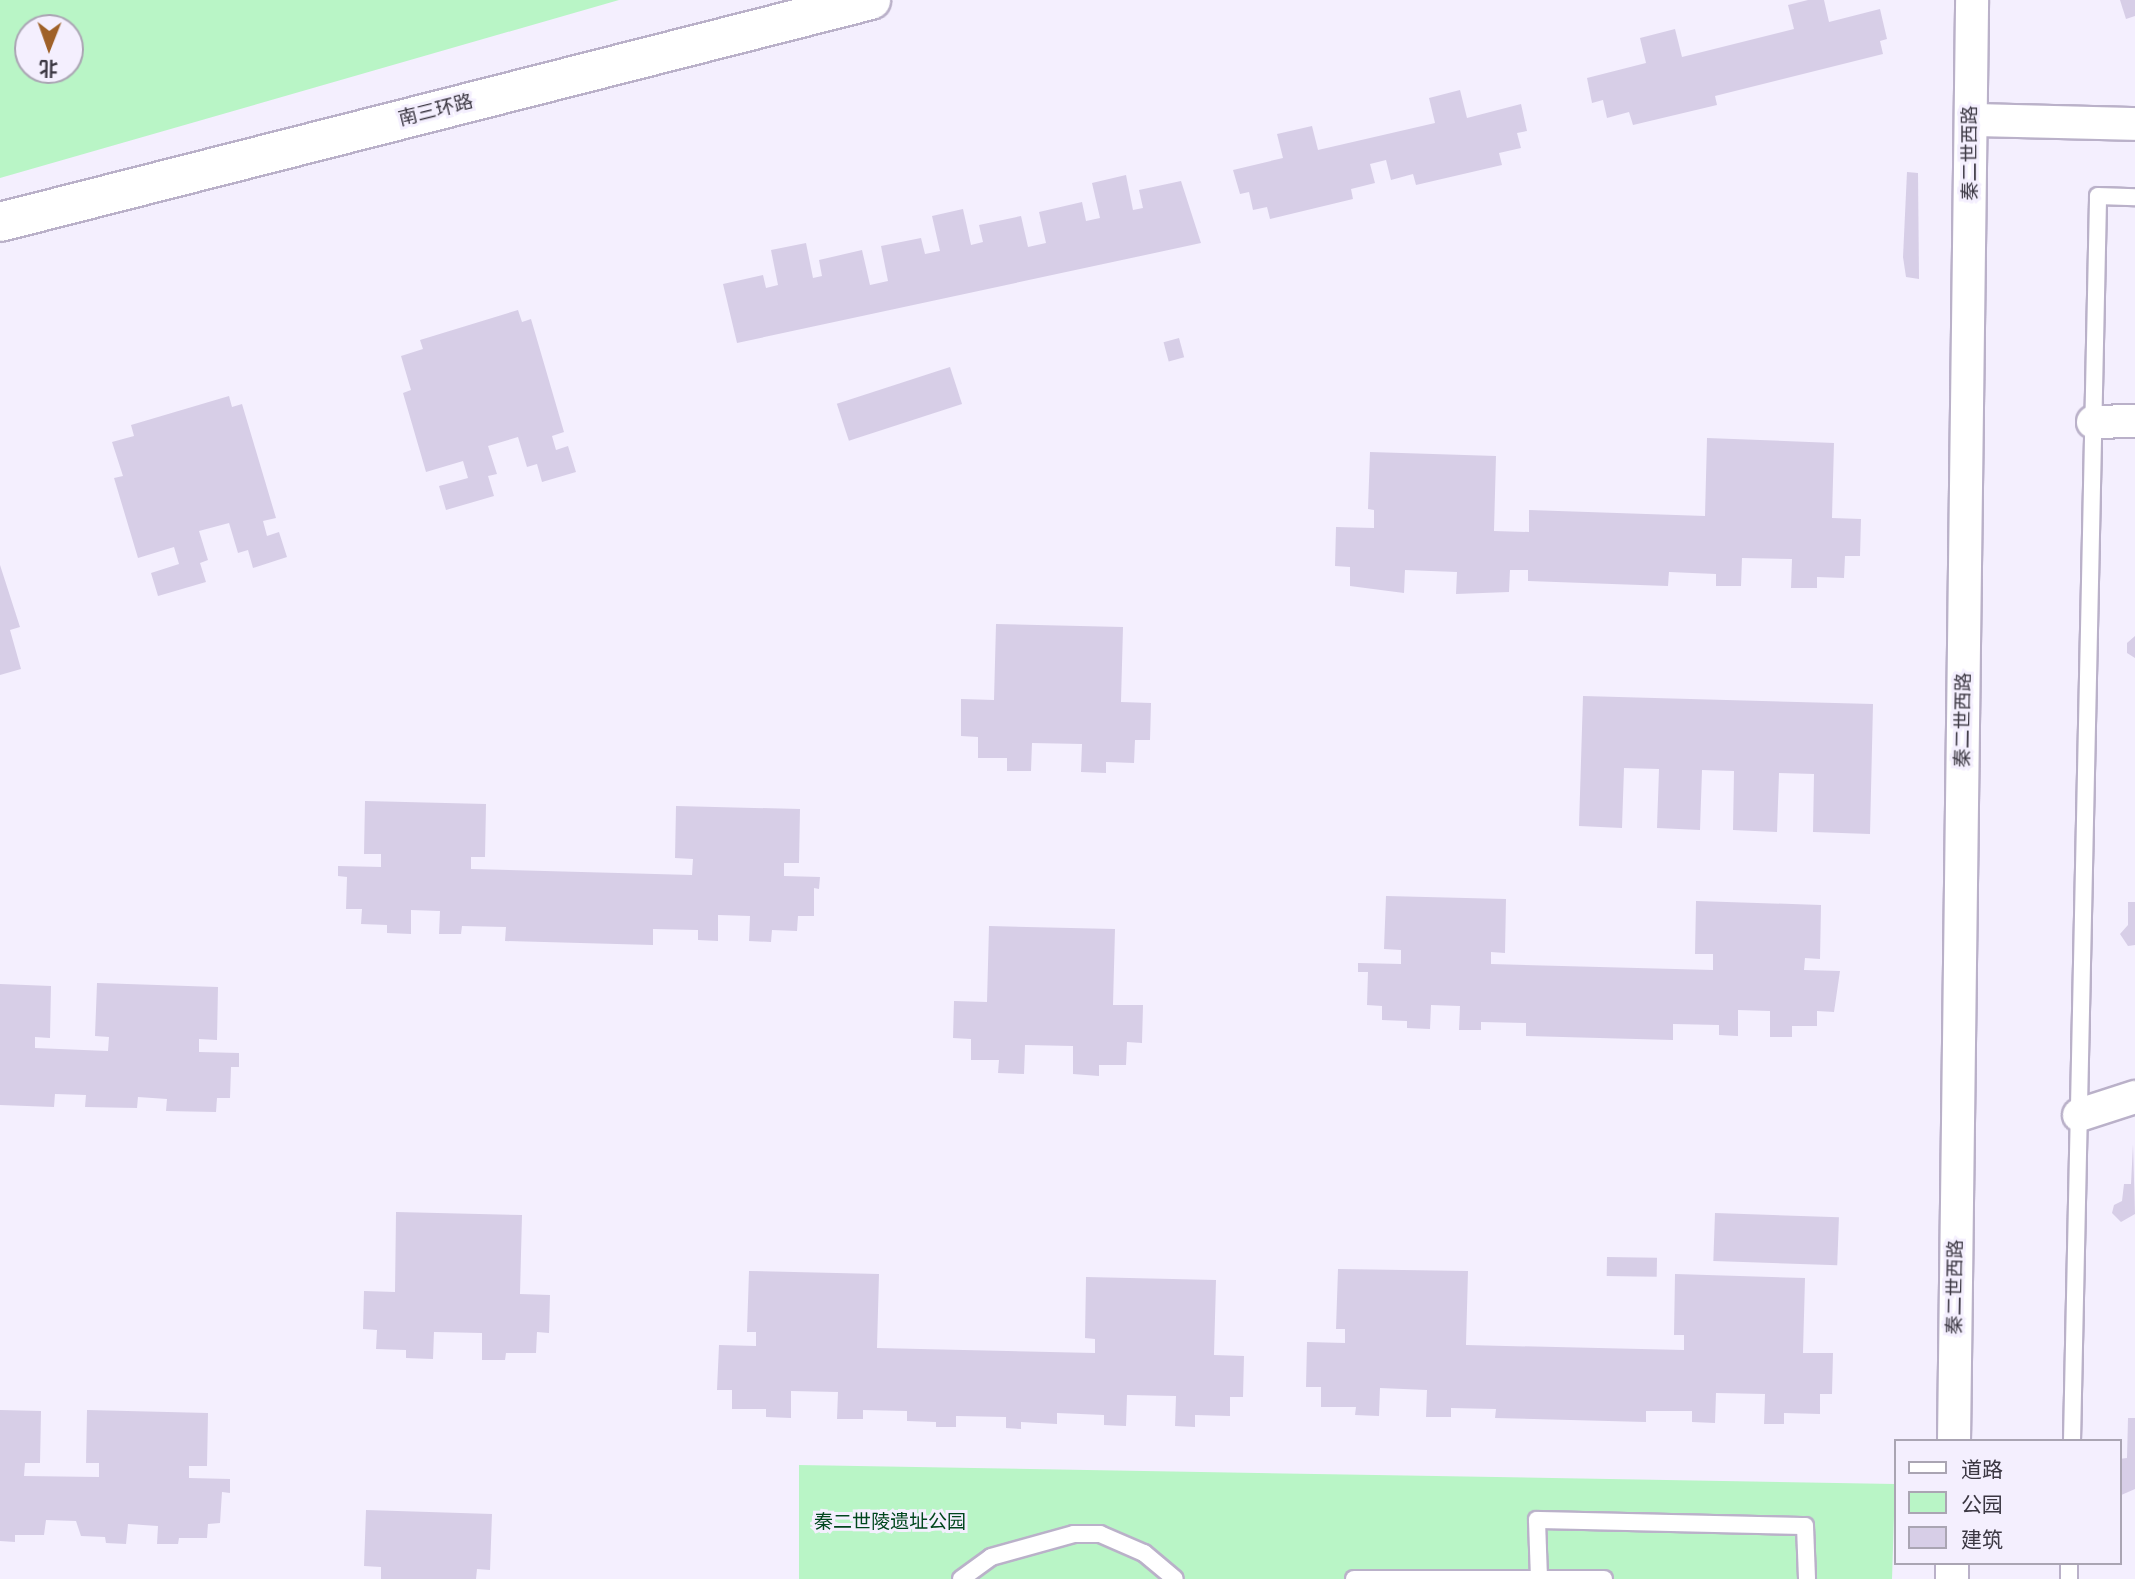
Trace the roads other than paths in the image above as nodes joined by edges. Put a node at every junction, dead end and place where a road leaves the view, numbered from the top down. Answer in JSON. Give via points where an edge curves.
{"nodes":[{"id":1,"x":872,"y":0,"type":"edge"},
{"id":2,"x":1972,"y":0,"type":"edge"},
{"id":3,"x":1972,"y":120,"type":"junction"},
{"id":4,"x":2135,"y":124,"type":"edge"},
{"id":5,"x":2135,"y":197,"type":"edge"},
{"id":6,"x":0,"y":222,"type":"edge"},
{"id":7,"x":2135,"y":421,"type":"edge"},
{"id":8,"x":2093,"y":422,"type":"junction"},
{"id":9,"x":2135,"y":1097,"type":"edge"},
{"id":10,"x":2078,"y":1115,"type":"junction"},
{"id":11,"x":1954,"y":1439,"type":"edge"},
{"id":12,"x":2071,"y":1439,"type":"edge"},
{"id":13,"x":1538,"y":1578,"type":"edge"},
{"id":14,"x":961,"y":1579,"type":"edge"},
{"id":15,"x":1175,"y":1579,"type":"edge"},
{"id":16,"x":1354,"y":1579,"type":"edge"},
{"id":17,"x":1604,"y":1579,"type":"edge"},
{"id":18,"x":1807,"y":1579,"type":"edge"}],
"edges":[{"from":1,"to":6,"type":"highway","name":"南三环路"},
{"from":2,"to":3,"type":"street","name":"秦二世西路"},
{"from":3,"to":4,"type":"street"},
{"from":3,"to":11,"type":"street","name":"秦二世西路"},
{"from":5,"to":8,"type":"lane","via":[[2098,196]]},
{"from":7,"to":8,"type":"street"},
{"from":8,"to":10,"type":"lane"},
{"from":9,"to":10,"type":"street"},
{"from":10,"to":12,"type":"lane"},
{"from":13,"to":16,"type":"lane"},
{"from":13,"to":17,"type":"lane"},
{"from":13,"to":18,"type":"lane","via":[[1537,1520],[1805,1526]]},
{"from":14,"to":15,"type":"lane","via":[[991,1557],[1074,1534],[1121,1539]]}]}
